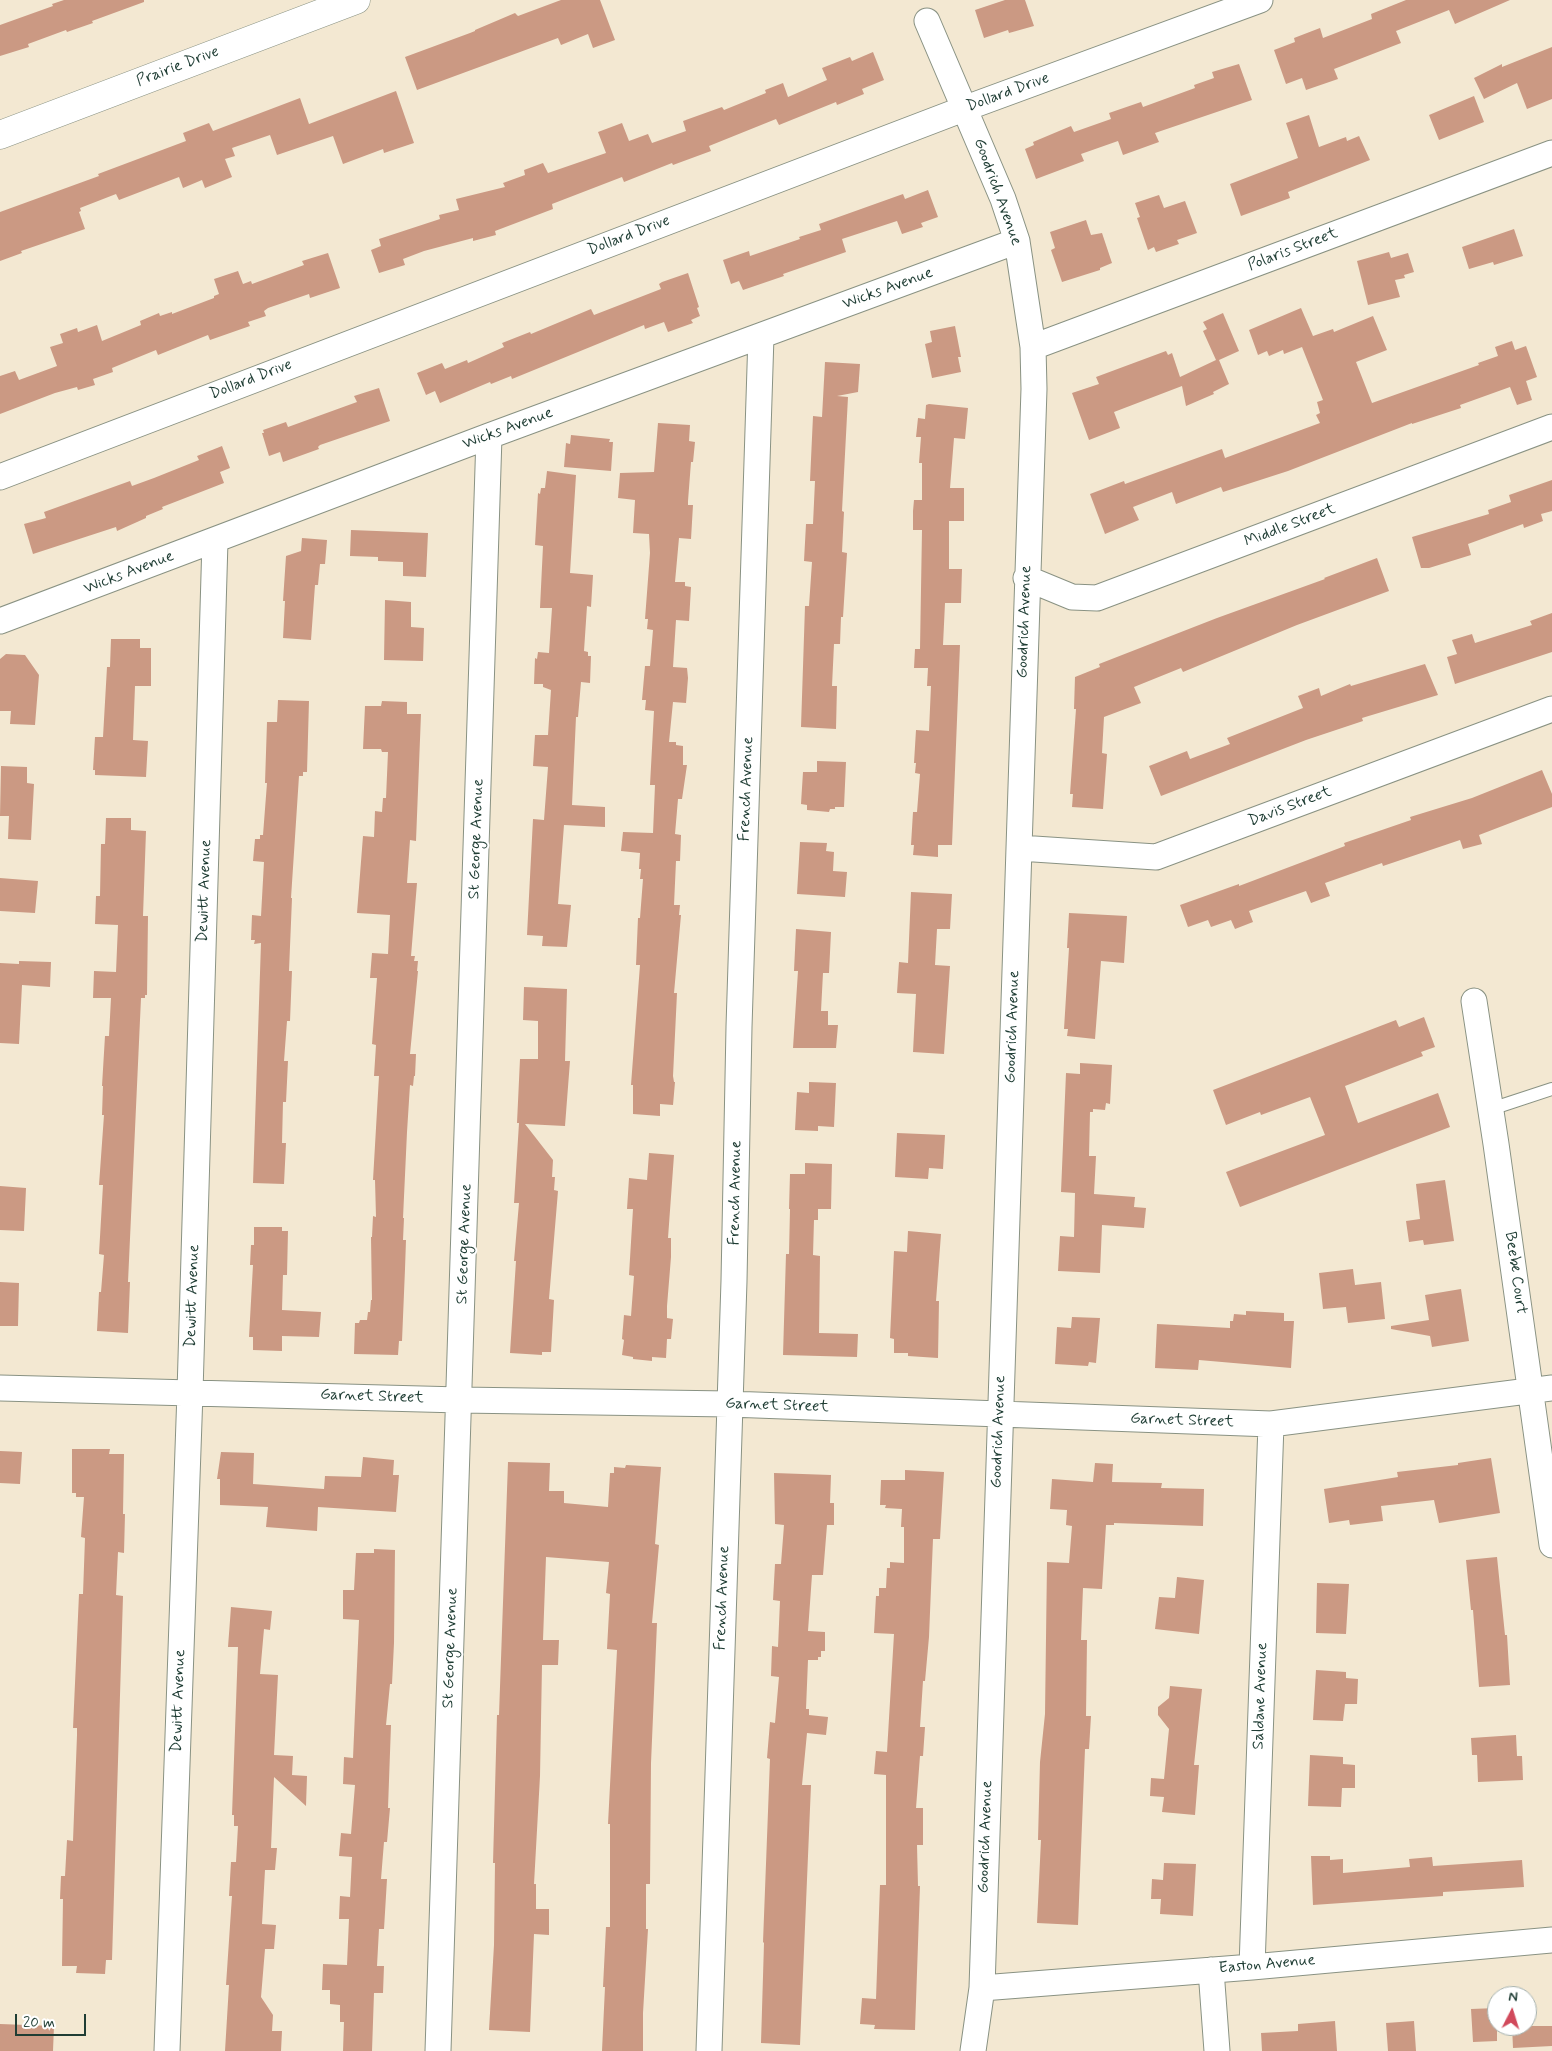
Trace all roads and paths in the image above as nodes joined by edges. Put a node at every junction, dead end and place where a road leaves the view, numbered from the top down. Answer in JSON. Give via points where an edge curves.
{"nodes":[{"id":1,"x":356,"y":0,"type":"edge"},
{"id":2,"x":1260,"y":0,"type":"edge"},
{"id":3,"x":927,"y":21,"type":"dead end"},
{"id":4,"x":966,"y":108,"type":"junction"},
{"id":5,"x":0,"y":135,"type":"edge"},
{"id":6,"x":1552,"y":152,"type":"edge"},
{"id":7,"x":1017,"y":241,"type":"junction"},
{"id":8,"x":761,"y":336,"type":"junction"},
{"id":9,"x":1033,"y":347,"type":"junction"},
{"id":10,"x":1552,"y":427,"type":"edge"},
{"id":11,"x":489,"y":436,"type":"junction"},
{"id":12,"x":0,"y":477,"type":"edge"},
{"id":13,"x":215,"y":541,"type":"junction"},
{"id":14,"x":1026,"y":578,"type":"junction"},
{"id":15,"x":0,"y":621,"type":"edge"},
{"id":16,"x":1552,"y":709,"type":"edge"},
{"id":17,"x":1019,"y":848,"type":"junction"},
{"id":18,"x":1474,"y":1001,"type":"dead end"},
{"id":19,"x":1552,"y":1089,"type":"edge"},
{"id":20,"x":1491,"y":1109,"type":"junction"},
{"id":21,"x":0,"y":1388,"type":"edge"},
{"id":22,"x":1542,"y":1390,"type":"edge"},
{"id":23,"x":190,"y":1392,"type":"junction"},
{"id":24,"x":460,"y":1400,"type":"junction"},
{"id":25,"x":729,"y":1404,"type":"junction"},
{"id":26,"x":999,"y":1414,"type":"junction"},
{"id":27,"x":1271,"y":1424,"type":"junction"},
{"id":28,"x":1552,"y":1545,"type":"edge"},
{"id":29,"x":1552,"y":1940,"type":"edge"},
{"id":30,"x":1252,"y":1968,"type":"junction"},
{"id":31,"x":1211,"y":1970,"type":"junction"},
{"id":32,"x":982,"y":1988,"type":"junction"},
{"id":33,"x":167,"y":2051,"type":"edge"},
{"id":34,"x":438,"y":2051,"type":"edge"},
{"id":35,"x":709,"y":2051,"type":"edge"},
{"id":36,"x":973,"y":2051,"type":"edge"},
{"id":37,"x":1217,"y":2051,"type":"edge"}],
"edges":[{"from":1,"to":5,"type":"street","name":"Prairie Drive"},
{"from":2,"to":4,"type":"street","name":"Dollard Drive"},
{"from":3,"to":4,"type":"street","name":"Goodrich Avenue"},
{"from":4,"to":7,"type":"street","name":"Goodrich Avenue"},
{"from":4,"to":12,"type":"street","name":"Dollard Drive"},
{"from":6,"to":9,"type":"street","name":"Polaris Street"},
{"from":7,"to":8,"type":"street","name":"Wicks Avenue"},
{"from":7,"to":9,"type":"street","name":"Goodrich Avenue"},
{"from":8,"to":11,"type":"street","name":"Wicks Avenue"},
{"from":8,"to":25,"type":"street","name":"French Avenue"},
{"from":9,"to":14,"type":"street","name":"Goodrich Avenue"},
{"from":10,"to":14,"type":"street","name":"Middle Street","via":[[1097,598],[1072,597]]},
{"from":11,"to":13,"type":"street","name":"Wicks Avenue"},
{"from":11,"to":24,"type":"street","name":"St George Avenue"},
{"from":13,"to":15,"type":"street","name":"Wicks Avenue"},
{"from":13,"to":23,"type":"street","name":"Dewitt Avenue"},
{"from":14,"to":17,"type":"street","name":"Goodrich Avenue"},
{"from":16,"to":17,"type":"street","name":"Davis Street","via":[[1156,857]]},
{"from":17,"to":26,"type":"street","name":"Goodrich Avenue"},
{"from":18,"to":20,"type":"street","name":"Beebe Court"},
{"from":19,"to":20,"type":"lane"},
{"from":20,"to":22,"type":"street","name":"Beebe Court"},
{"from":21,"to":23,"type":"street","name":"Garnet Street"},
{"from":22,"to":27,"type":"street","name":"Garnet Street"},
{"from":22,"to":28,"type":"street","name":"Beebe Court"},
{"from":23,"to":24,"type":"street","name":"Garnet Street"},
{"from":23,"to":33,"type":"street","name":"Dewitt Avenue"},
{"from":24,"to":25,"type":"street","name":"Garnet Street"},
{"from":24,"to":34,"type":"street","name":"St George Avenue"},
{"from":25,"to":26,"type":"street","name":"Garnet Street"},
{"from":25,"to":35,"type":"street","name":"French Avenue"},
{"from":26,"to":27,"type":"street","name":"Garnet Street"},
{"from":26,"to":32,"type":"street","name":"Goodrich Avenue"},
{"from":27,"to":30,"type":"street","name":"Saldane Avenue"},
{"from":29,"to":30,"type":"street","name":"Easton Avenue"},
{"from":30,"to":31,"type":"street","name":"Easton Avenue"},
{"from":31,"to":32,"type":"street","name":"Easton Avenue"},
{"from":31,"to":37,"type":"street"},
{"from":32,"to":36,"type":"street","name":"Goodrich Avenue"}]}
